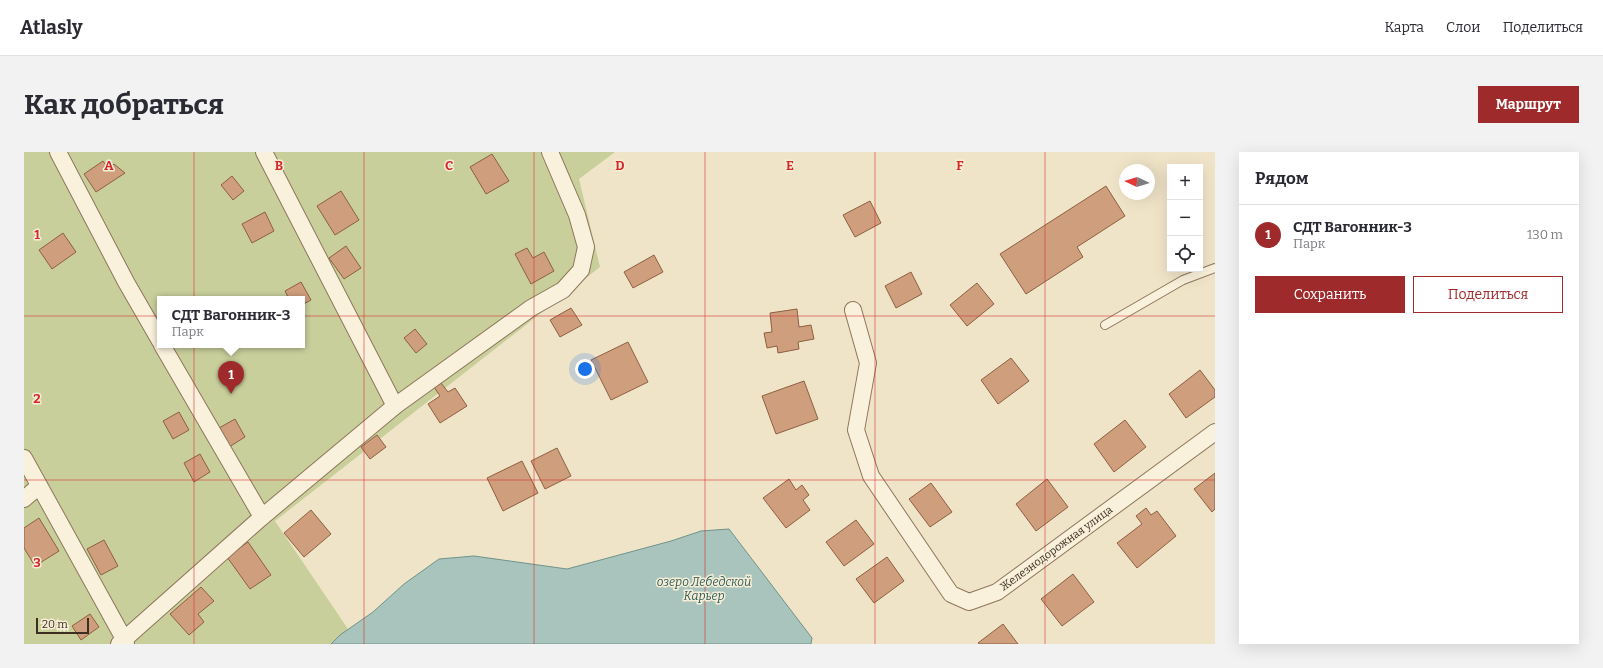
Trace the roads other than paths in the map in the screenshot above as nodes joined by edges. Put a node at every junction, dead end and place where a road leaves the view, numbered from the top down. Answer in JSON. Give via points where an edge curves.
{"nodes":[{"id":1,"x":58,"y":152,"type":"edge"},
{"id":2,"x":264,"y":152,"type":"edge"},
{"id":3,"x":550,"y":152,"type":"edge"},
{"id":4,"x":1215,"y":268,"type":"edge"},
{"id":5,"x":853,"y":310,"type":"dead end"},
{"id":6,"x":1105,"y":325,"type":"dead end"},
{"id":7,"x":157,"y":336,"type":"edge"},
{"id":8,"x":164,"y":348,"type":"edge"},
{"id":9,"x":395,"y":406,"type":"junction"},
{"id":10,"x":1215,"y":432,"type":"edge"},
{"id":11,"x":24,"y":458,"type":"edge"},
{"id":12,"x":39,"y":486,"type":"junction"},
{"id":13,"x":24,"y":499,"type":"edge"},
{"id":14,"x":262,"y":517,"type":"junction"},
{"id":15,"x":123,"y":642,"type":"edge"}],
"edges":[{"from":1,"to":7,"type":"street"},
{"from":2,"to":9,"type":"street"},
{"from":3,"to":9,"type":"street","via":[[577,215],[586,247],[581,270],[563,290],[531,308]]},
{"from":4,"to":6,"type":"lane","via":[[1183,280]]},
{"from":5,"to":10,"type":"street","name":"Железнодорожная улица","via":[[868,363],[856,430],[872,476],[951,594],[969,602],[997,592]]},
{"from":8,"to":14,"type":"street"},
{"from":9,"to":14,"type":"street"},
{"from":11,"to":12,"type":"street"},
{"from":12,"to":13,"type":"street"},
{"from":12,"to":15,"type":"street"},
{"from":14,"to":15,"type":"street"}]}
